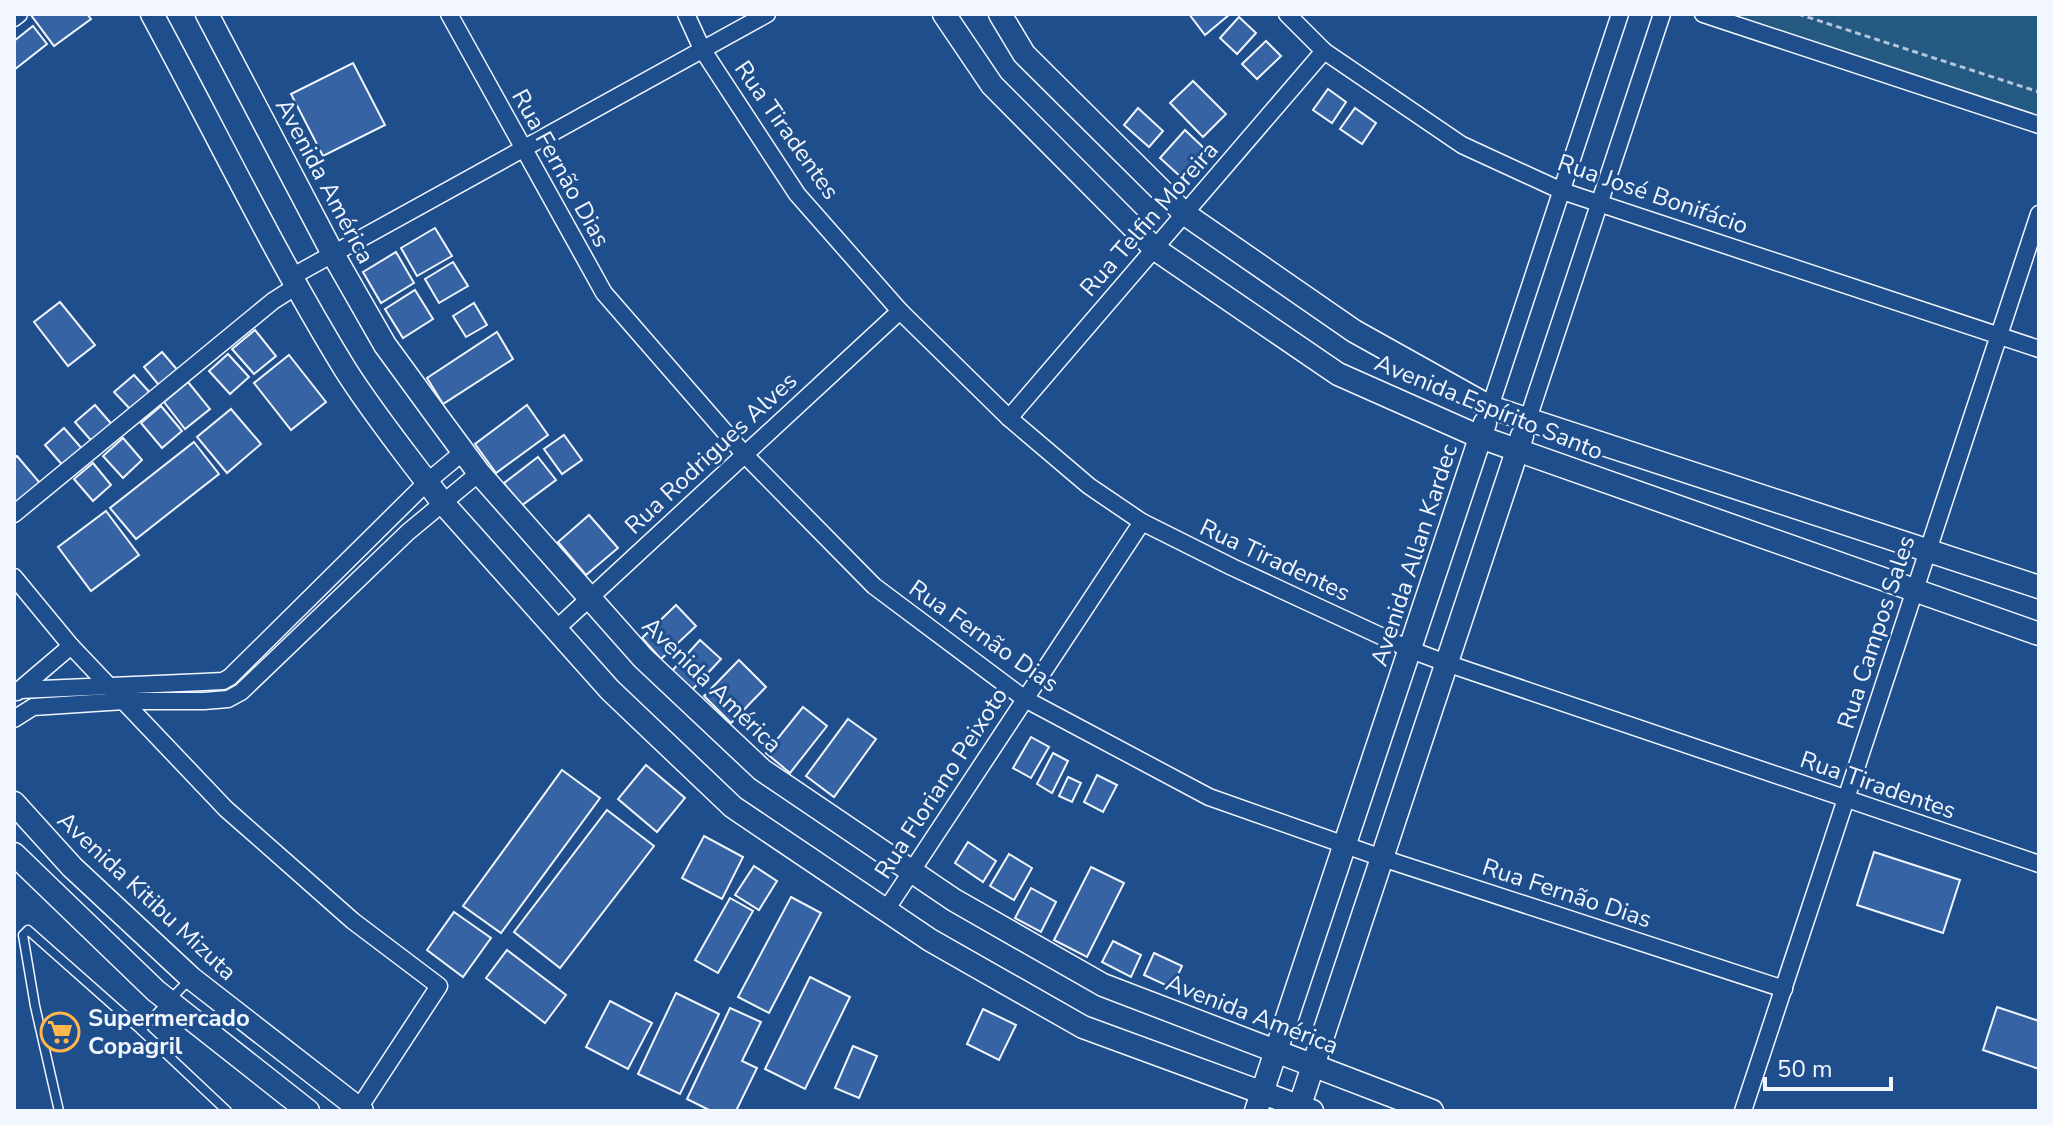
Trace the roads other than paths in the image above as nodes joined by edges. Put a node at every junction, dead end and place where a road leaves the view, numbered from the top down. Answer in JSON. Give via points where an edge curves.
{"nodes":[{"id":1,"x":19,"y":14,"type":"edge"},
{"id":2,"x":152,"y":14,"type":"edge"},
{"id":3,"x":207,"y":14,"type":"edge"},
{"id":4,"x":449,"y":14,"type":"edge"},
{"id":5,"x":686,"y":14,"type":"edge"},
{"id":6,"x":767,"y":14,"type":"edge"},
{"id":7,"x":944,"y":14,"type":"edge"},
{"id":8,"x":1000,"y":14,"type":"edge"},
{"id":9,"x":1287,"y":14,"type":"edge"},
{"id":10,"x":1620,"y":14,"type":"edge"},
{"id":11,"x":1662,"y":14,"type":"edge"},
{"id":12,"x":1703,"y":14,"type":"edge"},
{"id":13,"x":14,"y":18,"type":"edge"},
{"id":14,"x":702,"y":49,"type":"junction"},
{"id":15,"x":1324,"y":51,"type":"junction"},
{"id":16,"x":2039,"y":125,"type":"edge"},
{"id":17,"x":522,"y":149,"type":"junction"},
{"id":18,"x":1562,"y":191,"type":"junction"},
{"id":19,"x":1599,"y":203,"type":"junction"},
{"id":20,"x":1185,"y":214,"type":"junction"},
{"id":21,"x":2039,"y":214,"type":"edge"},
{"id":22,"x":1155,"y":249,"type":"junction"},
{"id":23,"x":333,"y":254,"type":"junction"},
{"id":24,"x":295,"y":280,"type":"junction"},
{"id":25,"x":900,"y":311,"type":"junction"},
{"id":26,"x":1999,"y":335,"type":"junction"},
{"id":27,"x":2039,"y":349,"type":"edge"},
{"id":28,"x":1490,"y":407,"type":"junction"},
{"id":29,"x":1009,"y":418,"type":"junction"},
{"id":30,"x":1528,"y":419,"type":"junction"},
{"id":31,"x":1480,"y":437,"type":"junction"},
{"id":32,"x":1518,"y":449,"type":"junction"},
{"id":33,"x":463,"y":452,"type":"junction"},
{"id":34,"x":745,"y":455,"type":"junction"},
{"id":35,"x":479,"y":473,"type":"junction"},
{"id":36,"x":427,"y":482,"type":"junction"},
{"id":37,"x":442,"y":502,"type":"junction"},
{"id":38,"x":14,"y":514,"type":"edge"},
{"id":39,"x":1142,"y":522,"type":"junction"},
{"id":40,"x":1928,"y":551,"type":"junction"},
{"id":41,"x":14,"y":577,"type":"edge"},
{"id":42,"x":2039,"y":587,"type":"edge"},
{"id":43,"x":1914,"y":592,"type":"junction"},
{"id":44,"x":589,"y":599,"type":"junction"},
{"id":45,"x":555,"y":630,"type":"junction"},
{"id":46,"x":2039,"y":634,"type":"edge"},
{"id":47,"x":71,"y":646,"type":"junction"},
{"id":48,"x":1411,"y":650,"type":"junction"},
{"id":49,"x":1446,"y":663,"type":"junction"},
{"id":50,"x":108,"y":685,"type":"junction"},
{"id":51,"x":17,"y":693,"type":"edge"},
{"id":52,"x":1025,"y":699,"type":"junction"},
{"id":53,"x":124,"y":701,"type":"junction"},
{"id":54,"x":14,"y":719,"type":"edge"},
{"id":55,"x":1846,"y":801,"type":"junction"},
{"id":56,"x":14,"y":803,"type":"edge"},
{"id":57,"x":1345,"y":845,"type":"junction"},
{"id":58,"x":14,"y":854,"type":"edge"},
{"id":59,"x":1382,"y":858,"type":"junction"},
{"id":60,"x":2039,"y":864,"type":"edge"},
{"id":61,"x":911,"y":871,"type":"junction"},
{"id":62,"x":886,"y":910,"type":"junction"},
{"id":63,"x":191,"y":978,"type":"junction"},
{"id":64,"x":1784,"y":989,"type":"junction"},
{"id":65,"x":169,"y":1001,"type":"junction"},
{"id":66,"x":141,"y":1030,"type":"junction"},
{"id":67,"x":1276,"y":1053,"type":"junction"},
{"id":68,"x":1313,"y":1065,"type":"junction"},
{"id":69,"x":1259,"y":1102,"type":"edge"},
{"id":70,"x":360,"y":1110,"type":"edge"},
{"id":71,"x":1303,"y":1110,"type":"edge"},
{"id":72,"x":59,"y":1111,"type":"edge"},
{"id":73,"x":227,"y":1111,"type":"edge"},
{"id":74,"x":308,"y":1111,"type":"edge"},
{"id":75,"x":1432,"y":1111,"type":"edge"},
{"id":76,"x":1743,"y":1111,"type":"edge"}],
"edges":[{"from":1,"to":13,"type":"street"},
{"from":2,"to":24,"type":"main road"},
{"from":3,"to":23,"type":"main road","name":"Avenida América"},
{"from":4,"to":17,"type":"street","name":"Rua Fernão Dias"},
{"from":5,"to":14,"type":"street","name":"Rua Tiradentes"},
{"from":6,"to":14,"type":"street"},
{"from":7,"to":22,"type":"main road","name":"Avenida Espírito Santo","via":[[992,85]]},
{"from":8,"to":20,"type":"main road","name":"Avenida Espírito Santo","via":[[1024,54]]},
{"from":9,"to":15,"type":"street","name":"Rua José Bonifácio"},
{"from":10,"to":18,"type":"street","name":"Avenida Allan Kardec"},
{"from":11,"to":19,"type":"street"},
{"from":12,"to":16,"type":"street"},
{"from":14,"to":17,"type":"street"},
{"from":14,"to":25,"type":"street","name":"Rua Tiradentes","via":[[797,194]]},
{"from":15,"to":18,"type":"street","name":"Rua José Bonifácio","via":[[1462,145]]},
{"from":15,"to":20,"type":"street","name":"Rua Telfin Moreira"},
{"from":17,"to":23,"type":"street"},
{"from":17,"to":34,"type":"street","name":"Rua Fernão Dias","via":[[604,293]]},
{"from":18,"to":19,"type":"street","name":"Rua José Bonifácio"},
{"from":18,"to":28,"type":"street","name":"Avenida Allan Kardec"},
{"from":19,"to":26,"type":"street","name":"Rua José Bonifácio"},
{"from":19,"to":30,"type":"street"},
{"from":20,"to":22,"type":"street","name":"Rua Telfin Moreira"},
{"from":20,"to":28,"type":"main road","name":"Avenida Espírito Santo","via":[[1354,331]]},
{"from":21,"to":26,"type":"street","name":"Rua Campos Sales"},
{"from":22,"to":29,"type":"street","name":"Rua Telfin Moreira"},
{"from":22,"to":31,"type":"main road","name":"Avenida Espírito Santo","via":[[1338,374]]},
{"from":23,"to":24,"type":"street"},
{"from":23,"to":33,"type":"main road","name":"Avenida América","via":[[385,345]]},
{"from":24,"to":36,"type":"main road","via":[[346,370]]},
{"from":24,"to":38,"type":"street"},
{"from":25,"to":29,"type":"street","name":"Rua Tiradentes"},
{"from":25,"to":34,"type":"street","name":"Rua Rodrigues Alves"},
{"from":26,"to":27,"type":"street","name":"Rua José Bonifácio"},
{"from":26,"to":40,"type":"street","name":"Rua Campos Sales"},
{"from":28,"to":30,"type":"main road","name":"Avenida Espírito Santo"},
{"from":28,"to":31,"type":"main road","name":"Avenida Allan Kardec"},
{"from":29,"to":39,"type":"street","name":"Rua Tiradentes","via":[[1089,486]]},
{"from":30,"to":32,"type":"main road"},
{"from":30,"to":40,"type":"main road","name":"Avenida Espírito Santo"},
{"from":31,"to":32,"type":"main road","name":"Avenida Espírito Santo"},
{"from":31,"to":48,"type":"main road","name":"Avenida Allan Kardec"},
{"from":32,"to":43,"type":"main road","name":"Avenida Espírito Santo"},
{"from":32,"to":49,"type":"main road"},
{"from":33,"to":35,"type":"main road","name":"Avenida América"},
{"from":33,"to":36,"type":"street"},
{"from":34,"to":44,"type":"street","name":"Rua Rodrigues Alves"},
{"from":34,"to":52,"type":"street","name":"Rua Fernão Dias","via":[[874,586]]},
{"from":35,"to":37,"type":"street"},
{"from":35,"to":44,"type":"main road","name":"Avenida América"},
{"from":36,"to":37,"type":"main road"},
{"from":36,"to":50,"type":"street","via":[[230,677]]},
{"from":37,"to":45,"type":"main road"},
{"from":37,"to":53,"type":"street","via":[[241,692],[204,701]]},
{"from":39,"to":48,"type":"street","name":"Rua Tiradentes"},
{"from":39,"to":52,"type":"street","name":"Rua Floriano Peixoto"},
{"from":40,"to":42,"type":"main road","name":"Avenida Espírito Santo"},
{"from":40,"to":43,"type":"street","name":"Rua Campos Sales"},
{"from":41,"to":47,"type":"street"},
{"from":43,"to":46,"type":"main road","name":"Avenida Espírito Santo"},
{"from":43,"to":55,"type":"street","name":"Rua Campos Sales"},
{"from":44,"to":45,"type":"street","name":"Rua Rodrigues Alves"},
{"from":44,"to":61,"type":"main road","name":"Avenida América","via":[[643,658],[762,770]]},
{"from":45,"to":62,"type":"main road","via":[[733,807]]},
{"from":47,"to":50,"type":"street"},
{"from":47,"to":51,"type":"street"},
{"from":48,"to":49,"type":"street","name":"Rua Tiradentes"},
{"from":48,"to":57,"type":"main road","name":"Avenida Allan Kardec"},
{"from":49,"to":55,"type":"street","name":"Rua Tiradentes"},
{"from":49,"to":59,"type":"main road"},
{"from":50,"to":51,"type":"street"},
{"from":50,"to":53,"type":"street"},
{"from":52,"to":57,"type":"street","name":"Rua Fernão Dias","via":[[1209,797]]},
{"from":52,"to":61,"type":"street","name":"Rua Floriano Peixoto"},
{"from":53,"to":54,"type":"street","via":[[33,707]]},
{"from":53,"to":70,"type":"street","via":[[226,809],[353,921],[439,986]]},
{"from":55,"to":60,"type":"street","name":"Rua Tiradentes"},
{"from":55,"to":64,"type":"street","name":"Rua Campos Sales"},
{"from":56,"to":63,"type":"main road","name":"Avenida Kitibu Mizuta","via":[[72,867]]},
{"from":57,"to":59,"type":"street","name":"Rua Fernão Dias"},
{"from":57,"to":67,"type":"main road","name":"Avenida Allan Kardec"},
{"from":58,"to":65,"type":"main road"},
{"from":59,"to":64,"type":"street","name":"Rua Fernão Dias"},
{"from":59,"to":68,"type":"main road"},
{"from":61,"to":62,"type":"street","name":"Rua Floriano Peixoto"},
{"from":61,"to":67,"type":"main road","name":"Avenida América","via":[[1103,985]]},
{"from":62,"to":69,"type":"main road","via":[[1083,1027]]},
{"from":63,"to":65,"type":"lane"},
{"from":63,"to":70,"type":"main road","name":"Avenida Kitibu Mizuta"},
{"from":64,"to":76,"type":"street","name":"Rua Campos Sales"},
{"from":65,"to":66,"type":"lane"},
{"from":65,"to":74,"type":"main road"},
{"from":66,"to":72,"type":"lane","via":[[28,930],[23,935]]},
{"from":66,"to":73,"type":"lane"},
{"from":67,"to":68,"type":"main road","name":"Avenida América"},
{"from":67,"to":69,"type":"main road","name":"Avenida Allan Kardec"},
{"from":68,"to":71,"type":"main road"},
{"from":68,"to":75,"type":"main road","name":"Avenida América"},
{"from":69,"to":71,"type":"main road"}]}
